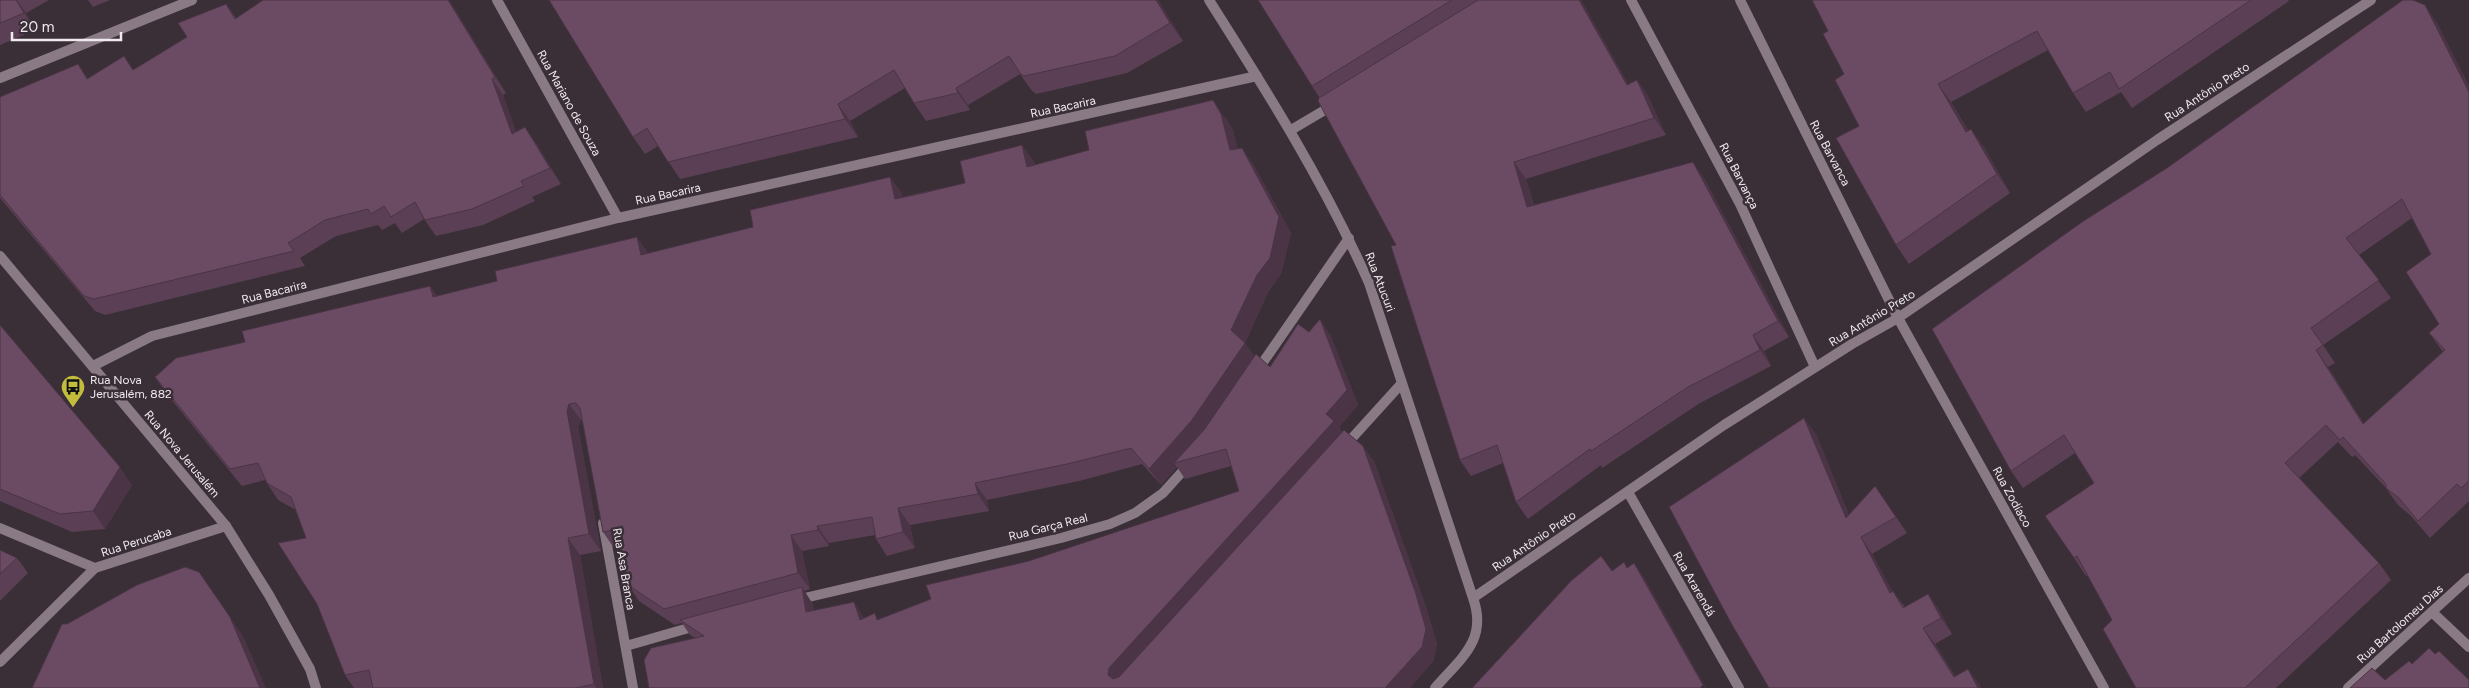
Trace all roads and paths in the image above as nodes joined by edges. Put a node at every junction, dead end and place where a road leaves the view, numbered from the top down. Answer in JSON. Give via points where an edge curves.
{"nodes":[{"id":1,"x":192,"y":0,"type":"edge"},
{"id":2,"x":498,"y":0,"type":"edge"},
{"id":3,"x":1208,"y":0,"type":"edge"},
{"id":4,"x":1631,"y":0,"type":"edge"},
{"id":5,"x":1740,"y":0,"type":"edge"},
{"id":6,"x":2371,"y":0,"type":"edge"},
{"id":7,"x":1257,"y":76,"type":"junction"},
{"id":8,"x":0,"y":78,"type":"edge"},
{"id":9,"x":1342,"y":100,"type":"edge"},
{"id":10,"x":1291,"y":130,"type":"junction"},
{"id":11,"x":618,"y":218,"type":"junction"},
{"id":12,"x":1349,"y":238,"type":"junction"},
{"id":13,"x":0,"y":256,"type":"edge"},
{"id":14,"x":1898,"y":318,"type":"junction"},
{"id":15,"x":93,"y":366,"type":"junction"},
{"id":16,"x":1815,"y":367,"type":"junction"},
{"id":17,"x":1402,"y":383,"type":"junction"},
{"id":18,"x":1248,"y":384,"type":"edge"},
{"id":19,"x":1336,"y":455,"type":"edge"},
{"id":20,"x":1196,"y":456,"type":"edge"},
{"id":21,"x":1628,"y":492,"type":"junction"},
{"id":22,"x":601,"y":512,"type":"edge"},
{"id":23,"x":226,"y":526,"type":"junction"},
{"id":24,"x":0,"y":528,"type":"edge"},
{"id":25,"x":95,"y":568,"type":"junction"},
{"id":26,"x":2469,"y":578,"type":"edge"},
{"id":27,"x":1473,"y":598,"type":"junction"},
{"id":28,"x":790,"y":601,"type":"edge"},
{"id":29,"x":2432,"y":612,"type":"junction"},
{"id":30,"x":712,"y":622,"type":"edge"},
{"id":31,"x":626,"y":646,"type":"junction"},
{"id":32,"x":2469,"y":647,"type":"edge"},
{"id":33,"x":0,"y":662,"type":"edge"},
{"id":34,"x":316,"y":688,"type":"edge"},
{"id":35,"x":633,"y":688,"type":"edge"},
{"id":36,"x":1435,"y":688,"type":"edge"},
{"id":37,"x":1739,"y":688,"type":"edge"},
{"id":38,"x":2104,"y":688,"type":"edge"},
{"id":39,"x":2348,"y":688,"type":"edge"}],
"edges":[{"from":1,"to":8,"type":"street"},
{"from":2,"to":11,"type":"street","name":"Rua Mariano de Souza"},
{"from":3,"to":7,"type":"street","name":"Rua Atucuri"},
{"from":4,"to":16,"type":"street","name":"Rua Barvança","via":[[1740,204]]},
{"from":5,"to":14,"type":"street","name":"Rua Barvanca"},
{"from":6,"to":14,"type":"street","name":"Rua Antônio Preto","via":[[2157,140]]},
{"from":7,"to":10,"type":"street","name":"Rua Atucuri"},
{"from":7,"to":11,"type":"street","name":"Rua Bacarira"},
{"from":9,"to":10,"type":"street"},
{"from":10,"to":12,"type":"street","name":"Rua Atucuri"},
{"from":11,"to":15,"type":"street","name":"Rua Bacarira","via":[[152,336]]},
{"from":12,"to":17,"type":"street","name":"Rua Atucuri","via":[[1369,283]]},
{"from":12,"to":18,"type":"street"},
{"from":13,"to":15,"type":"street","name":"Rua Nova Jerusalém"},
{"from":14,"to":16,"type":"street","name":"Rua Antônio Preto"},
{"from":14,"to":38,"type":"street","name":"Rua Zodíaco"},
{"from":15,"to":23,"type":"street","name":"Rua Nova Jerusalém"},
{"from":16,"to":21,"type":"street","name":"Rua Antônio Preto"},
{"from":17,"to":19,"type":"street"},
{"from":17,"to":27,"type":"street","name":"Rua Atucuri"},
{"from":20,"to":28,"type":"street","name":"Rua Garça Real","via":[[1163,493],[1135,513],[1110,524]]},
{"from":21,"to":27,"type":"street","name":"Rua Antônio Preto"},
{"from":21,"to":37,"type":"street","name":"Rua Ararendá"},
{"from":22,"to":31,"type":"street","name":"Rua Asa Branca"},
{"from":23,"to":25,"type":"street","name":"Rua Perucaba"},
{"from":23,"to":34,"type":"street","name":"Rua Nova Jerusalém","via":[[310,669]]},
{"from":24,"to":25,"type":"street"},
{"from":25,"to":33,"type":"street","name":"Rua Perucaba"},
{"from":26,"to":29,"type":"street","name":"Rua Bartolomeu Dias"},
{"from":27,"to":36,"type":"street","via":[[1478,629],[1471,646]]},
{"from":29,"to":32,"type":"street"},
{"from":29,"to":39,"type":"street","name":"Rua Bartolomeu Dias"},
{"from":30,"to":31,"type":"street"},
{"from":31,"to":35,"type":"street","name":"Rua Asa Branca"}]}
